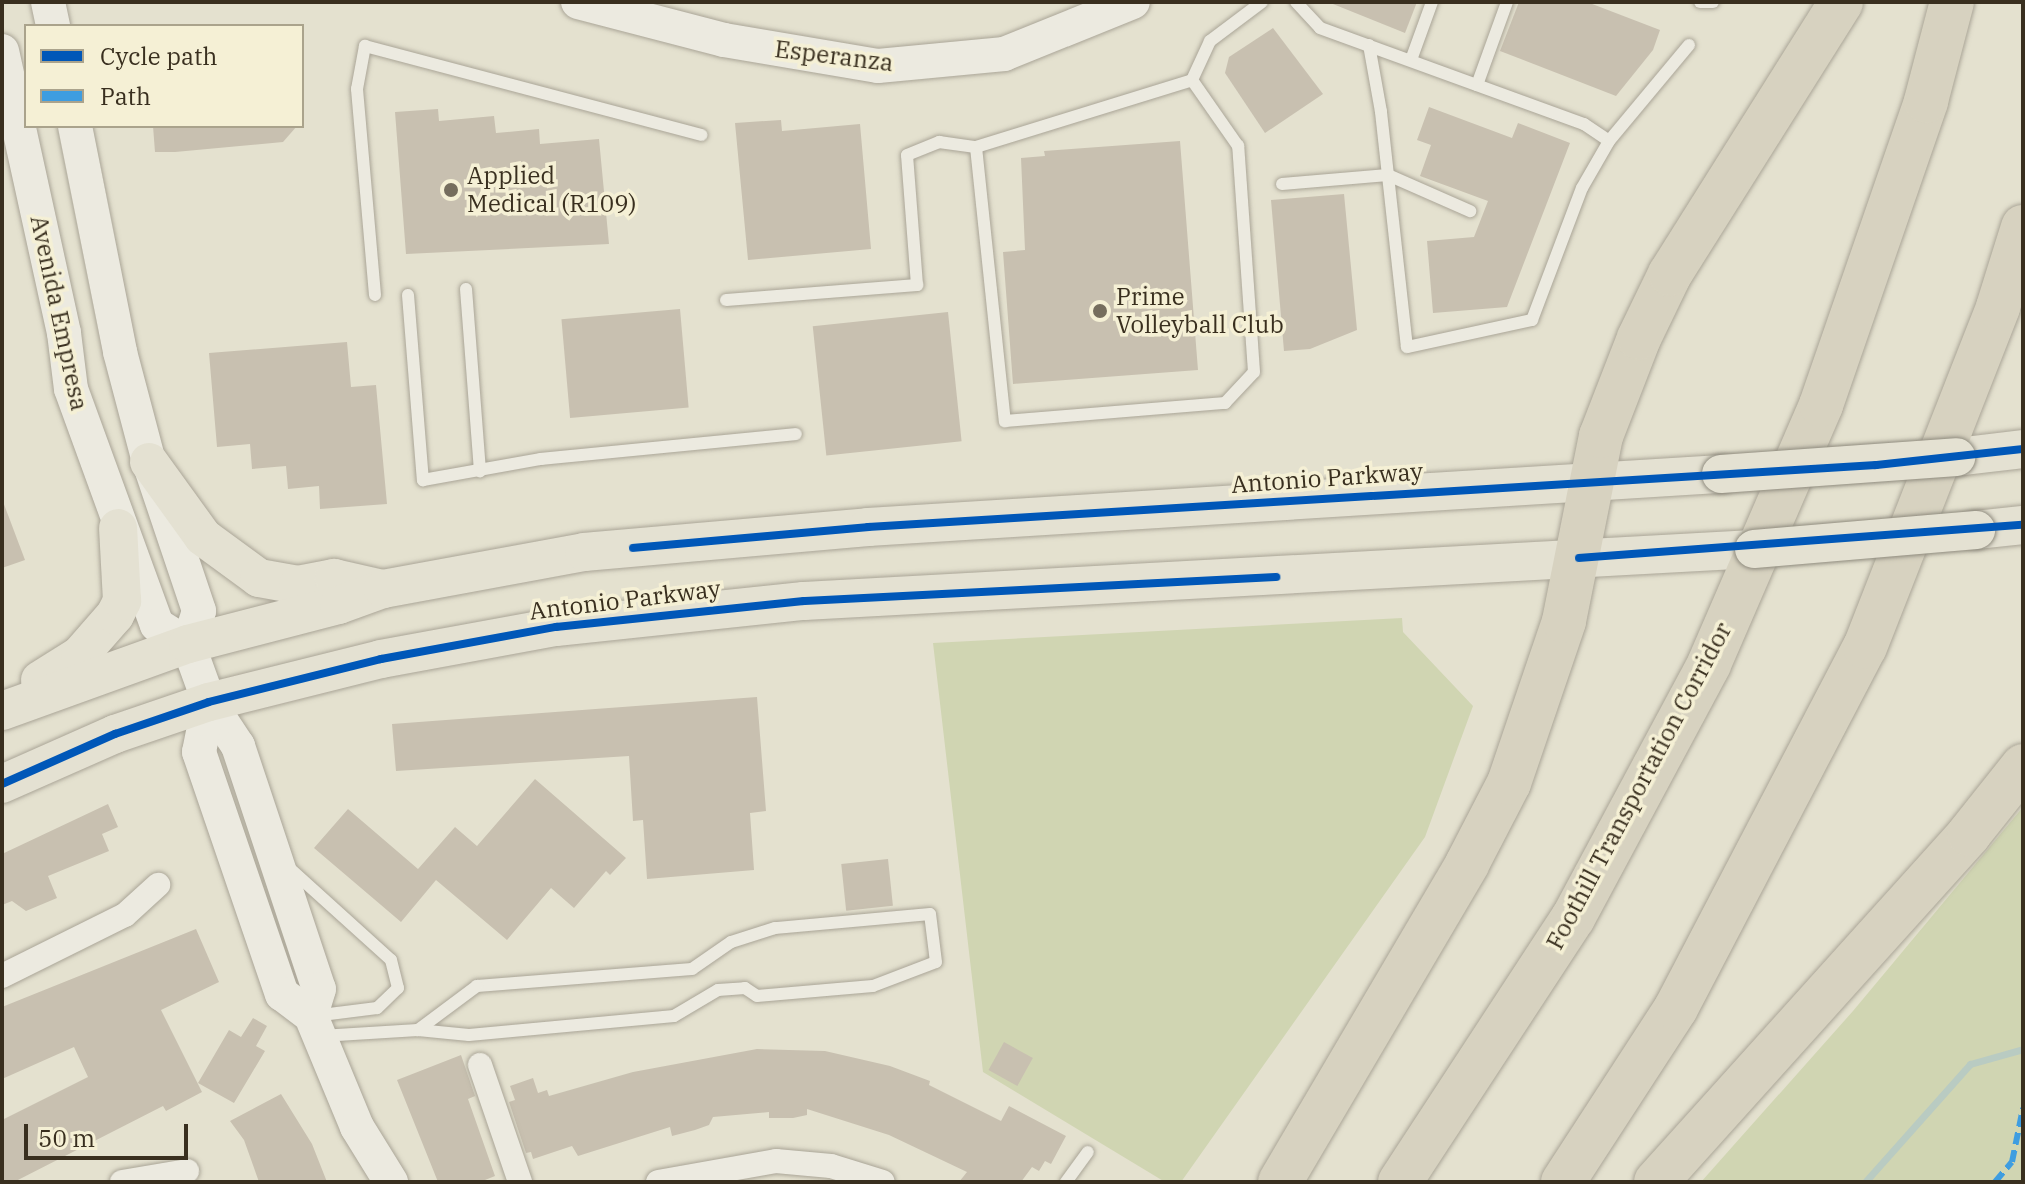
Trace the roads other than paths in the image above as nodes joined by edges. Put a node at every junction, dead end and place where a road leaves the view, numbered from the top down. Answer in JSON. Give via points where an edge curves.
{"nodes":[{"id":1,"x":48,"y":2,"type":"edge"},
{"id":2,"x":578,"y":2,"type":"edge"},
{"id":3,"x":1133,"y":2,"type":"edge"},
{"id":4,"x":1262,"y":2,"type":"edge"},
{"id":5,"x":1296,"y":2,"type":"edge"},
{"id":6,"x":1432,"y":2,"type":"edge"},
{"id":7,"x":1507,"y":2,"type":"edge"},
{"id":8,"x":1700,"y":2,"type":"edge"},
{"id":9,"x":1713,"y":2,"type":"edge"},
{"id":10,"x":1841,"y":2,"type":"edge"},
{"id":11,"x":1952,"y":2,"type":"edge"},
{"id":12,"x":53,"y":24,"type":"edge"},
{"id":13,"x":1369,"y":45,"type":"junction"},
{"id":14,"x":1689,"y":45,"type":"dead end"},
{"id":15,"x":2,"y":51,"type":"edge"},
{"id":16,"x":1411,"y":60,"type":"junction"},
{"id":17,"x":1192,"y":80,"type":"junction"},
{"id":18,"x":1477,"y":85,"type":"junction"},
{"id":19,"x":75,"y":128,"type":"edge"},
{"id":20,"x":701,"y":135,"type":"dead end"},
{"id":21,"x":1609,"y":141,"type":"junction"},
{"id":22,"x":976,"y":147,"type":"junction"},
{"id":23,"x":1388,"y":175,"type":"junction"},
{"id":24,"x":1282,"y":184,"type":"dead end"},
{"id":25,"x":1470,"y":211,"type":"dead end"},
{"id":26,"x":2023,"y":227,"type":"edge"},
{"id":27,"x":466,"y":289,"type":"dead end"},
{"id":28,"x":375,"y":295,"type":"dead end"},
{"id":29,"x":408,"y":295,"type":"dead end"},
{"id":30,"x":726,"y":300,"type":"dead end"},
{"id":31,"x":796,"y":434,"type":"dead end"},
{"id":32,"x":2016,"y":450,"type":"edge"},
{"id":33,"x":149,"y":462,"type":"junction"},
{"id":34,"x":480,"y":471,"type":"junction"},
{"id":35,"x":1593,"y":481,"type":"junction"},
{"id":36,"x":2023,"y":525,"type":"edge"},
{"id":37,"x":118,"y":528,"type":"junction"},
{"id":38,"x":1579,"y":558,"type":"junction"},
{"id":39,"x":383,"y":589,"type":"junction"},
{"id":40,"x":188,"y":644,"type":"junction"},
{"id":41,"x":209,"y":702,"type":"junction"},
{"id":42,"x":2,"y":704,"type":"edge"},
{"id":43,"x":2,"y":711,"type":"edge"},
{"id":44,"x":2023,"y":766,"type":"edge"},
{"id":45,"x":2,"y":784,"type":"edge"},
{"id":46,"x":274,"y":855,"type":"junction"},
{"id":47,"x":158,"y":885,"type":"dead end"},
{"id":48,"x":2,"y":976,"type":"edge"},
{"id":49,"x":314,"y":1026,"type":"junction"},
{"id":50,"x":418,"y":1030,"type":"junction"},
{"id":51,"x":480,"y":1065,"type":"dead end"},
{"id":52,"x":1088,"y":1152,"type":"dead end"},
{"id":53,"x":187,"y":1171,"type":"dead end"},
{"id":54,"x":122,"y":1182,"type":"edge"},
{"id":55,"x":391,"y":1182,"type":"edge"},
{"id":56,"x":520,"y":1182,"type":"edge"},
{"id":57,"x":658,"y":1182,"type":"edge"},
{"id":58,"x":883,"y":1182,"type":"edge"},
{"id":59,"x":1066,"y":1182,"type":"edge"},
{"id":60,"x":1280,"y":1182,"type":"edge"},
{"id":61,"x":1400,"y":1182,"type":"edge"},
{"id":62,"x":1563,"y":1182,"type":"edge"},
{"id":63,"x":1656,"y":1182,"type":"edge"}],
"edges":[{"from":1,"to":12,"type":"street"},
{"from":2,"to":3,"type":"street","name":"Esperanza","via":[[724,40],[878,66],[1004,54]]},
{"from":4,"to":17,"type":"lane","via":[[1210,41]]},
{"from":5,"to":13,"type":"lane","via":[[1320,28]]},
{"from":6,"to":16,"type":"lane"},
{"from":7,"to":18,"type":"lane"},
{"from":8,"to":9,"type":"lane"},
{"from":10,"to":35,"type":"highway","via":[[1670,274],[1607,422]]},
{"from":11,"to":61,"type":"highway","name":"Foothill Transportation Corridor","via":[[1926,101],[1821,405],[1709,664],[1573,918]]},
{"from":13,"to":16,"type":"lane"},
{"from":13,"to":23,"type":"lane"},
{"from":14,"to":21,"type":"lane"},
{"from":15,"to":37,"type":"street","name":"Avenida Empresa","via":[[64,333],[71,389]]},
{"from":16,"to":18,"type":"lane"},
{"from":17,"to":22,"type":"lane"},
{"from":17,"to":22,"type":"lane","via":[[1238,146],[1254,372],[1225,403],[1005,421]]},
{"from":18,"to":21,"type":"lane","via":[[1584,124]]},
{"from":19,"to":33,"type":"street","name":"Avenida Empresa","via":[[102,274]]},
{"from":20,"to":28,"type":"lane","via":[[365,46],[357,89]]},
{"from":21,"to":23,"type":"lane","via":[[1582,188],[1532,320],[1407,347]]},
{"from":22,"to":30,"type":"lane","via":[[939,142],[907,155],[917,285]]},
{"from":23,"to":24,"type":"lane"},
{"from":23,"to":25,"type":"lane"},
{"from":26,"to":62,"type":"highway","via":[[1998,307],[1865,647],[1676,1008]]},
{"from":27,"to":34,"type":"lane"},
{"from":29,"to":34,"type":"lane","via":[[423,480]]},
{"from":31,"to":34,"type":"lane","via":[[556,457]]},
{"from":32,"to":35,"type":"main road","name":"Antonio Parkway","bridge":true},
{"from":33,"to":39,"type":"main road","via":[[203,537],[259,578],[298,585],[334,578]]},
{"from":33,"to":40,"type":"street","name":"Avenida Empresa","via":[[199,611]]},
{"from":35,"to":38,"type":"highway"},
{"from":35,"to":39,"type":"main road","name":"Antonio Parkway","via":[[868,527],[584,552]]},
{"from":36,"to":38,"type":"main road","name":"Antonio Parkway","bridge":true},
{"from":37,"to":40,"type":"street","name":"Avenida Empresa","via":[[157,625]]},
{"from":37,"to":42,"type":"main road","via":[[122,601],[102,637]]},
{"from":38,"to":41,"type":"main road","name":"Antonio Parkway","via":[[700,610],[461,643]]},
{"from":38,"to":60,"type":"highway","via":[[1544,690],[1509,783]]},
{"from":39,"to":40,"type":"main road","name":"Antonio Parkway"},
{"from":40,"to":41,"type":"street"},
{"from":40,"to":43,"type":"main road","name":"Antonio Parkway"},
{"from":41,"to":45,"type":"main road","name":"Antonio Parkway","via":[[124,730]]},
{"from":41,"to":46,"type":"street","via":[[238,746]]},
{"from":41,"to":49,"type":"street","via":[[199,752],[282,994]]},
{"from":44,"to":63,"type":"highway","via":[[1969,834]]},
{"from":46,"to":49,"type":"street","via":[[319,989]]},
{"from":46,"to":49,"type":"lane","via":[[391,960],[398,988],[377,1008]]},
{"from":47,"to":48,"type":"street","via":[[125,915]]},
{"from":49,"to":50,"type":"lane"},
{"from":49,"to":55,"type":"street","via":[[357,1127]]},
{"from":50,"to":50,"type":"lane","via":[[469,1035],[674,1016],[718,990],[745,988],[757,996],[873,986],[936,962],[930,914],[775,928],[731,942],[692,969],[477,986]]},
{"from":51,"to":56,"type":"street"},
{"from":52,"to":59,"type":"lane"},
{"from":53,"to":54,"type":"street"},
{"from":57,"to":58,"type":"street","via":[[776,1161],[831,1166]]}]}
